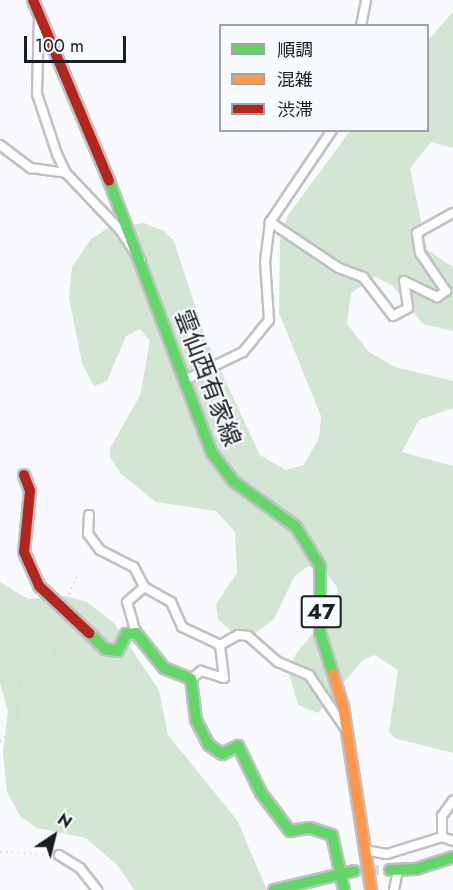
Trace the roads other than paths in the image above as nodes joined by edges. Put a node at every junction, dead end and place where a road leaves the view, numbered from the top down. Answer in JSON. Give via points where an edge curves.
{"nodes":[{"id":1,"x":33,"y":0,"type":"edge"},
{"id":2,"x":366,"y":0,"type":"edge"},
{"id":3,"x":39,"y":15,"type":"junction"},
{"id":4,"x":361,"y":24,"type":"edge"},
{"id":5,"x":331,"y":132,"type":"edge"},
{"id":6,"x":0,"y":145,"type":"edge"},
{"id":7,"x":66,"y":173,"type":"junction"},
{"id":8,"x":453,"y":213,"type":"edge"},
{"id":9,"x":270,"y":222,"type":"junction"},
{"id":10,"x":142,"y":262,"type":"junction"},
{"id":11,"x":185,"y":381,"type":"junction"},
{"id":12,"x":24,"y":475,"type":"dead end"},
{"id":13,"x":89,"y":515,"type":"dead end"},
{"id":14,"x":144,"y":587,"type":"junction"},
{"id":15,"x":136,"y":633,"type":"junction"},
{"id":16,"x":220,"y":645,"type":"junction"},
{"id":17,"x":191,"y":679,"type":"junction"},
{"id":18,"x":348,"y":732,"type":"junction"},
{"id":19,"x":453,"y":800,"type":"edge"},
{"id":20,"x":442,"y":837,"type":"junction"},
{"id":21,"x":453,"y":841,"type":"edge"},
{"id":22,"x":364,"y":850,"type":"junction"},
{"id":23,"x":59,"y":855,"type":"road end"},
{"id":24,"x":453,"y":857,"type":"edge"},
{"id":25,"x":394,"y":870,"type":"joint"},
{"id":26,"x":354,"y":871,"type":"tunnel mouth"},
{"id":27,"x":338,"y":873,"type":"junction"},
{"id":28,"x":97,"y":890,"type":"edge"},
{"id":29,"x":274,"y":890,"type":"edge"},
{"id":30,"x":344,"y":890,"type":"edge"},
{"id":31,"x":371,"y":890,"type":"edge"},
{"id":32,"x":394,"y":890,"type":"edge"}],
"edges":[{"from":1,"to":3,"type":"main road","name":"雲仙西有家線","number":"47"},
{"from":2,"to":4,"type":"street"},
{"from":3,"to":7,"type":"street","via":[[37,94]]},
{"from":3,"to":10,"type":"main road","name":"雲仙西有家線","number":"47"},
{"from":5,"to":9,"type":"street"},
{"from":6,"to":7,"type":"street","via":[[31,168]]},
{"from":7,"to":10,"type":"street","via":[[120,230]]},
{"from":8,"to":9,"type":"street","via":[[417,233],[420,253],[446,291],[437,297],[404,281],[408,308],[393,316],[363,277],[339,268]]},
{"from":9,"to":11,"type":"street","via":[[265,262],[269,320],[243,352]]},
{"from":10,"to":11,"type":"main road","name":"雲仙西有家線","number":"47"},
{"from":11,"to":18,"type":"main road","name":"雲仙西有家線","number":"47","via":[[222,470],[310,543],[320,566],[320,633]]},
{"from":12,"to":15,"type":"main road","via":[[30,491],[24,552],[39,586],[63,605],[86,633],[111,651],[118,651],[126,634]]},
{"from":13,"to":14,"type":"street","via":[[88,534],[100,550],[134,567]]},
{"from":14,"to":15,"type":"street","via":[[127,602]]},
{"from":14,"to":16,"type":"street","via":[[171,602],[182,627]]},
{"from":15,"to":17,"type":"main road","via":[[164,668]]},
{"from":16,"to":17,"type":"street","via":[[224,678],[201,671]]},
{"from":16,"to":18,"type":"street","via":[[238,635],[248,636],[278,662],[309,675]]},
{"from":17,"to":27,"type":"main road","via":[[196,720],[209,745],[222,754],[238,746],[261,793],[290,831],[310,828],[332,834]]},
{"from":18,"to":22,"type":"main road","name":"雲仙西有家線","number":"47"},
{"from":19,"to":20,"type":"street","via":[[442,816]]},
{"from":20,"to":21,"type":"street"},
{"from":20,"to":22,"type":"street","via":[[387,854]]},
{"from":22,"to":31,"type":"main road","name":"雲仙西有家線","number":"47"},
{"from":23,"to":28,"type":"street","via":[[80,868]]},
{"from":24,"to":25,"type":"main road"},
{"from":25,"to":32,"type":"street"},
{"from":26,"to":27,"type":"main road"},
{"from":27,"to":29,"type":"main road"},
{"from":27,"to":30,"type":"main road"}]}
